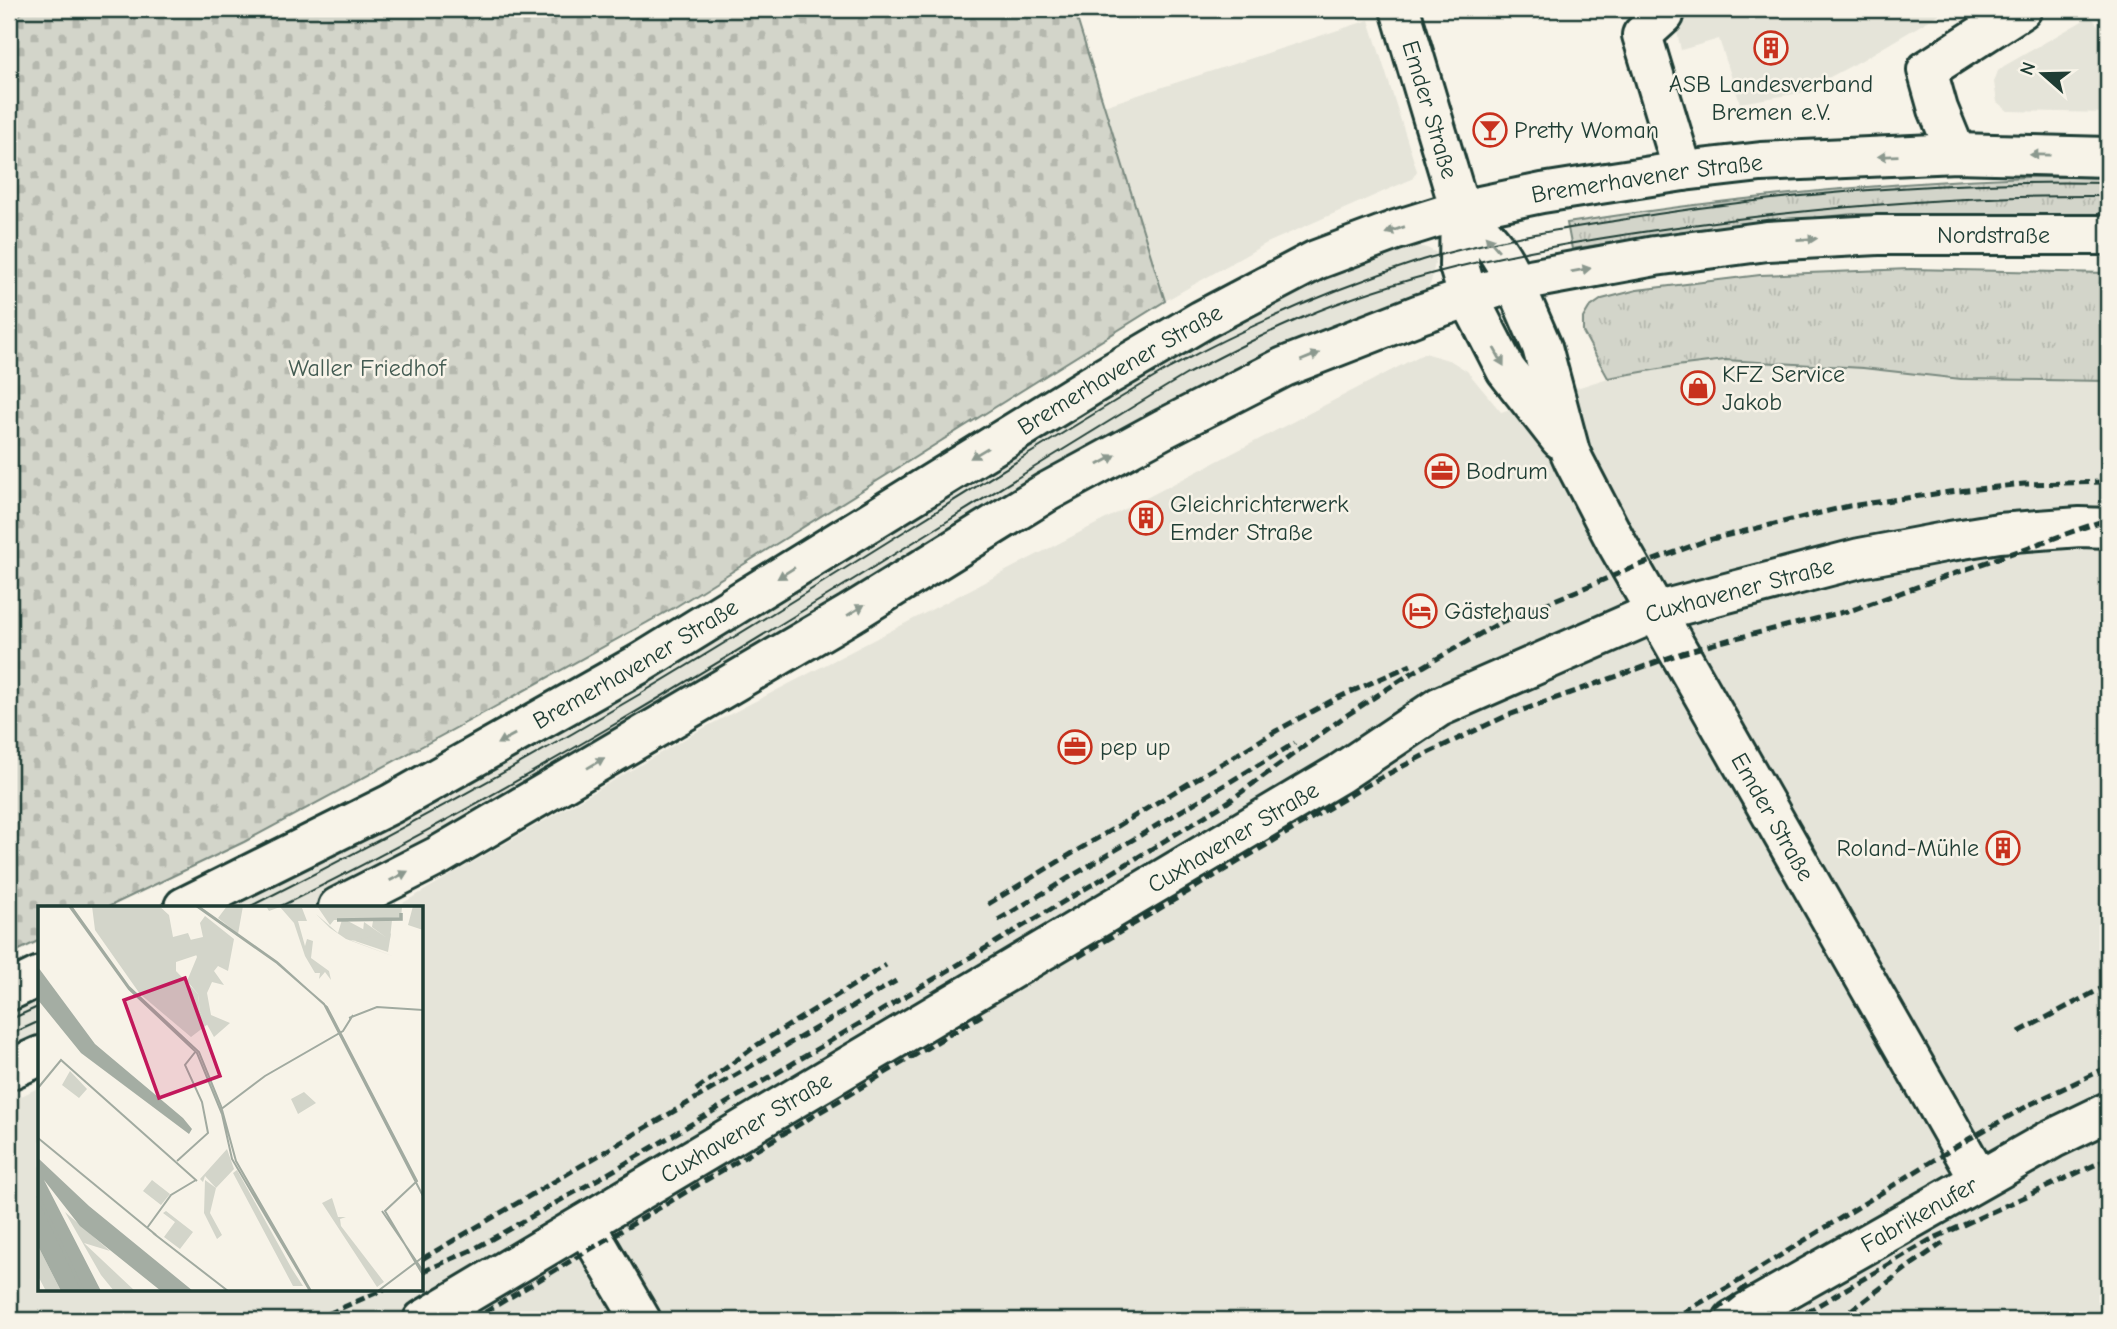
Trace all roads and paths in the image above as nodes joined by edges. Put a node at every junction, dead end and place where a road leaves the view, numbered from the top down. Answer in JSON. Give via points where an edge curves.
{"nodes":[{"id":1,"x":1400,"y":9,"type":"edge"},
{"id":2,"x":1663,"y":9,"type":"edge"},
{"id":3,"x":2022,"y":9,"type":"edge"},
{"id":4,"x":1956,"y":153,"type":"junction"},
{"id":5,"x":2108,"y":157,"type":"edge"},
{"id":6,"x":1683,"y":171,"type":"junction"},
{"id":7,"x":1460,"y":210,"type":"junction"},
{"id":8,"x":2108,"y":235,"type":"edge"},
{"id":9,"x":1514,"y":282,"type":"junction"},
{"id":10,"x":1468,"y":296,"type":"junction"},
{"id":11,"x":1570,"y":452,"type":"junction"},
{"id":12,"x":2108,"y":528,"type":"edge"},
{"id":13,"x":1658,"y":611,"type":"junction"},
{"id":14,"x":186,"y":906,"type":"edge"},
{"id":15,"x":340,"y":906,"type":"edge"},
{"id":16,"x":38,"y":977,"type":"edge"},
{"id":17,"x":9,"y":991,"type":"edge"},
{"id":18,"x":38,"y":1057,"type":"edge"},
{"id":19,"x":9,"y":1070,"type":"edge"},
{"id":20,"x":2108,"y":1112,"type":"edge"},
{"id":21,"x":1979,"y":1179,"type":"junction"},
{"id":22,"x":585,"y":1224,"type":"junction"},
{"id":23,"x":423,"y":1320,"type":"edge"},
{"id":24,"x":641,"y":1320,"type":"edge"},
{"id":25,"x":1733,"y":1320,"type":"edge"}],
"edges":[{"from":1,"to":7,"type":"main road","name":"Emder Straße"},
{"from":2,"to":6,"type":"main road","via":[[1664,15],[1642,35]]},
{"from":3,"to":4,"type":"main road","via":[[1927,70]]},
{"from":5,"to":4,"type":"main road","one_way":true},
{"from":4,"to":6,"type":"main road","name":"Bremerhavener Straße","one_way":true,"via":[[1761,162]]},
{"from":6,"to":7,"type":"main road","name":"Bremerhavener Straße"},
{"from":9,"to":7,"type":"main road","name":"Emder Straße","one_way":true,"via":[[1503,256]]},
{"from":7,"to":10,"type":"main road","name":"Emder Straße","via":[[1459,266]]},
{"from":7,"to":14,"type":"main road","name":"Bremerhavener Straße","one_way":true,"via":[[1315,260],[1202,320],[641,663],[391,804]]},
{"from":9,"to":8,"type":"main road","name":"Nordstraße","one_way":true,"via":[[1766,241],[1878,235]]},
{"from":9,"to":10,"type":"main road"},
{"from":9,"to":11,"type":"main road","name":"Emder Straße","via":[[1542,347]]},
{"from":10,"to":11,"type":"main road","name":"Emder Straße","one_way":true,"via":[[1506,370]]},
{"from":15,"to":10,"type":"main road","one_way":true,"via":[[450,849],[850,614],[1018,509],[1163,429],[1284,367]]},
{"from":11,"to":13,"type":"main road","name":"Emder Straße"},
{"from":12,"to":13,"type":"main road","name":"Cuxhavener Straße","via":[[1999,533],[1950,541],[1860,558]]},
{"from":13,"to":21,"type":"main road","name":"Emder Straße"},
{"from":13,"to":22,"type":"main road","name":"Cuxhavener Straße","via":[[1439,707],[1339,774]]},
{"from":16,"to":17,"type":"main road"},
{"from":18,"to":19,"type":"main road"},
{"from":20,"to":21,"type":"main road","name":"Fabrikenufer"},
{"from":21,"to":25,"type":"main road","name":"Fabrikenufer"},
{"from":22,"to":23,"type":"main road","name":"Cuxhavener Straße"},
{"from":22,"to":24,"type":"main road"}]}
